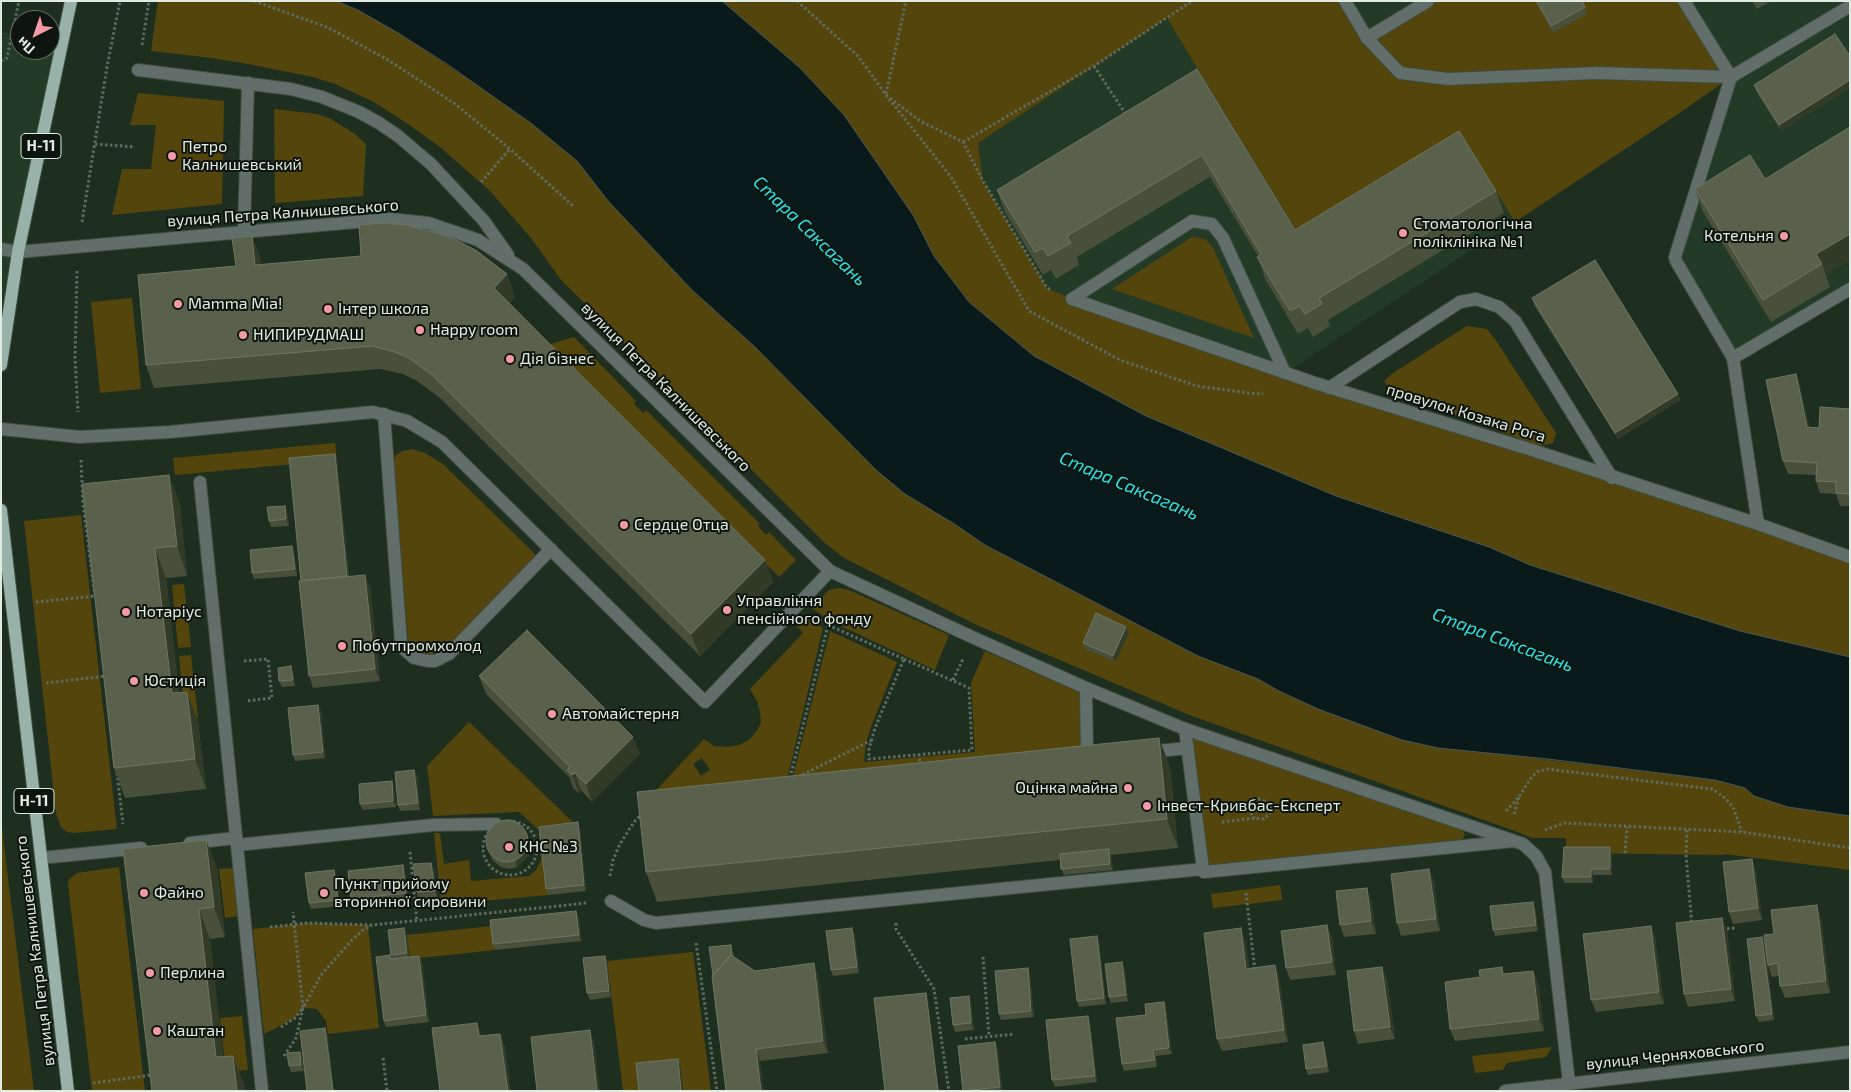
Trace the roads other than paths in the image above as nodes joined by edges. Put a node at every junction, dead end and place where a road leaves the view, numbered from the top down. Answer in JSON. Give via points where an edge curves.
{"nodes":[{"id":1,"x":71,"y":1,"type":"edge"},
{"id":2,"x":1344,"y":1,"type":"edge"},
{"id":3,"x":1428,"y":1,"type":"edge"},
{"id":4,"x":1684,"y":1,"type":"edge"},
{"id":5,"x":1850,"y":6,"type":"edge"},
{"id":6,"x":1367,"y":38,"type":"junction"},
{"id":7,"x":138,"y":70,"type":"road end"},
{"id":8,"x":1731,"y":77,"type":"junction"},
{"id":9,"x":248,"y":84,"type":"junction"},
{"id":10,"x":244,"y":231,"type":"junction"},
{"id":11,"x":1,"y":249,"type":"edge"},
{"id":12,"x":18,"y":252,"type":"junction"},
{"id":13,"x":513,"y":261,"type":"junction"},
{"id":14,"x":1850,"y":288,"type":"edge"},
{"id":15,"x":1733,"y":358,"type":"junction"},
{"id":16,"x":1,"y":365,"type":"edge"},
{"id":17,"x":1285,"y":373,"type":"junction"},
{"id":18,"x":1328,"y":388,"type":"junction"},
{"id":19,"x":384,"y":414,"type":"junction"},
{"id":20,"x":1,"y":429,"type":"edge"},
{"id":21,"x":1612,"y":478,"type":"junction"},
{"id":22,"x":200,"y":482,"type":"dead end"},
{"id":23,"x":1,"y":510,"type":"edge"},
{"id":24,"x":1758,"y":524,"type":"junction"},
{"id":25,"x":3,"y":541,"type":"edge"},
{"id":26,"x":551,"y":549,"type":"junction"},
{"id":27,"x":1850,"y":557,"type":"edge"},
{"id":28,"x":830,"y":571,"type":"junction"},
{"id":29,"x":1086,"y":688,"type":"junction"},
{"id":30,"x":1185,"y":729,"type":"junction"},
{"id":31,"x":1188,"y":748,"type":"junction"},
{"id":32,"x":1133,"y":753,"type":"edge"},
{"id":33,"x":1106,"y":756,"type":"edge"},
{"id":34,"x":496,"y":824,"type":"edge"},
{"id":35,"x":1516,"y":840,"type":"junction"},
{"id":36,"x":237,"y":841,"type":"junction"},
{"id":37,"x":181,"y":844,"type":"edge"},
{"id":38,"x":154,"y":846,"type":"edge"},
{"id":39,"x":41,"y":858,"type":"junction"},
{"id":40,"x":1203,"y":869,"type":"junction"},
{"id":41,"x":610,"y":901,"type":"road end"},
{"id":42,"x":1850,"y":1052,"type":"edge"},
{"id":43,"x":1569,"y":1083,"type":"junction"},
{"id":44,"x":67,"y":1088,"type":"edge"},
{"id":45,"x":262,"y":1091,"type":"edge"},
{"id":46,"x":1505,"y":1091,"type":"edge"}],
"edges":[{"from":1,"to":12,"type":"main road","number":"Н-11"},
{"from":2,"to":6,"type":"street"},
{"from":3,"to":6,"type":"street"},
{"from":4,"to":8,"type":"street"},
{"from":5,"to":8,"type":"street"},
{"from":6,"to":8,"type":"street","via":[[1400,73],[1448,79],[1596,73]]},
{"from":7,"to":9,"type":"street"},
{"from":8,"to":15,"type":"street","via":[[1675,257]]},
{"from":9,"to":10,"type":"street"},
{"from":9,"to":13,"type":"street","via":[[322,96],[379,123],[451,184]]},
{"from":10,"to":12,"type":"street","name":"вулиця Петра Калнишевського"},
{"from":10,"to":13,"type":"street","name":"вулиця Петра Калнишевського","via":[[406,219],[478,240]]},
{"from":11,"to":12,"type":"street","name":"вулиця Петра Калнишевського"},
{"from":12,"to":16,"type":"main road","number":"Н-11"},
{"from":13,"to":28,"type":"street","name":"вулиця Петра Калнишевського"},
{"from":14,"to":15,"type":"street"},
{"from":15,"to":24,"type":"street"},
{"from":17,"to":17,"type":"street","name":"провулок Козака Рога","via":[[1072,299],[1192,221],[1212,224],[1223,238]]},
{"from":17,"to":18,"type":"street","name":"провулок Козака Рога"},
{"from":18,"to":21,"type":"street","name":"провулок Козака Рога","via":[[1532,450]]},
{"from":18,"to":21,"type":"street","via":[[1460,302],[1476,299],[1499,307],[1515,321]]},
{"from":19,"to":20,"type":"street","via":[[374,412],[80,438]]},
{"from":19,"to":26,"type":"street","via":[[407,421],[442,442]]},
{"from":19,"to":26,"type":"street","via":[[401,642],[414,658],[435,661],[449,654]]},
{"from":21,"to":24,"type":"street","name":"провулок Козака Рога"},
{"from":22,"to":36,"type":"street"},
{"from":23,"to":25,"type":"main road","name":"вулиця Петра Калнишевського","number":"Н-11"},
{"from":24,"to":27,"type":"street","name":"провулок Козака Рога"},
{"from":25,"to":39,"type":"main road","name":"вулиця Петра Калнишевського","number":"Н-11"},
{"from":26,"to":28,"type":"street","via":[[705,702]]},
{"from":28,"to":29,"type":"street","name":"вулиця Петра Калнишевського"},
{"from":29,"to":30,"type":"street","name":"вулиця Петра Калнишевського"},
{"from":29,"to":33,"type":"street","via":[[1087,757]]},
{"from":30,"to":31,"type":"street"},
{"from":30,"to":35,"type":"street","name":"вулиця Петра Калнишевського"},
{"from":31,"to":32,"type":"street"},
{"from":31,"to":40,"type":"street"},
{"from":34,"to":36,"type":"street","via":[[433,825]]},
{"from":35,"to":40,"type":"street","via":[[1204,872]]},
{"from":35,"to":43,"type":"street","via":[[1532,852],[1545,872]]},
{"from":36,"to":37,"type":"street"},
{"from":36,"to":45,"type":"street"},
{"from":38,"to":39,"type":"street"},
{"from":39,"to":44,"type":"main road","name":"вулиця Петра Калнишевського","number":"Н-11"},
{"from":40,"to":41,"type":"street","via":[[656,923]]},
{"from":42,"to":43,"type":"street","name":"вулиця Черняховського"},
{"from":43,"to":46,"type":"street","name":"вулиця Черняховського"}]}
